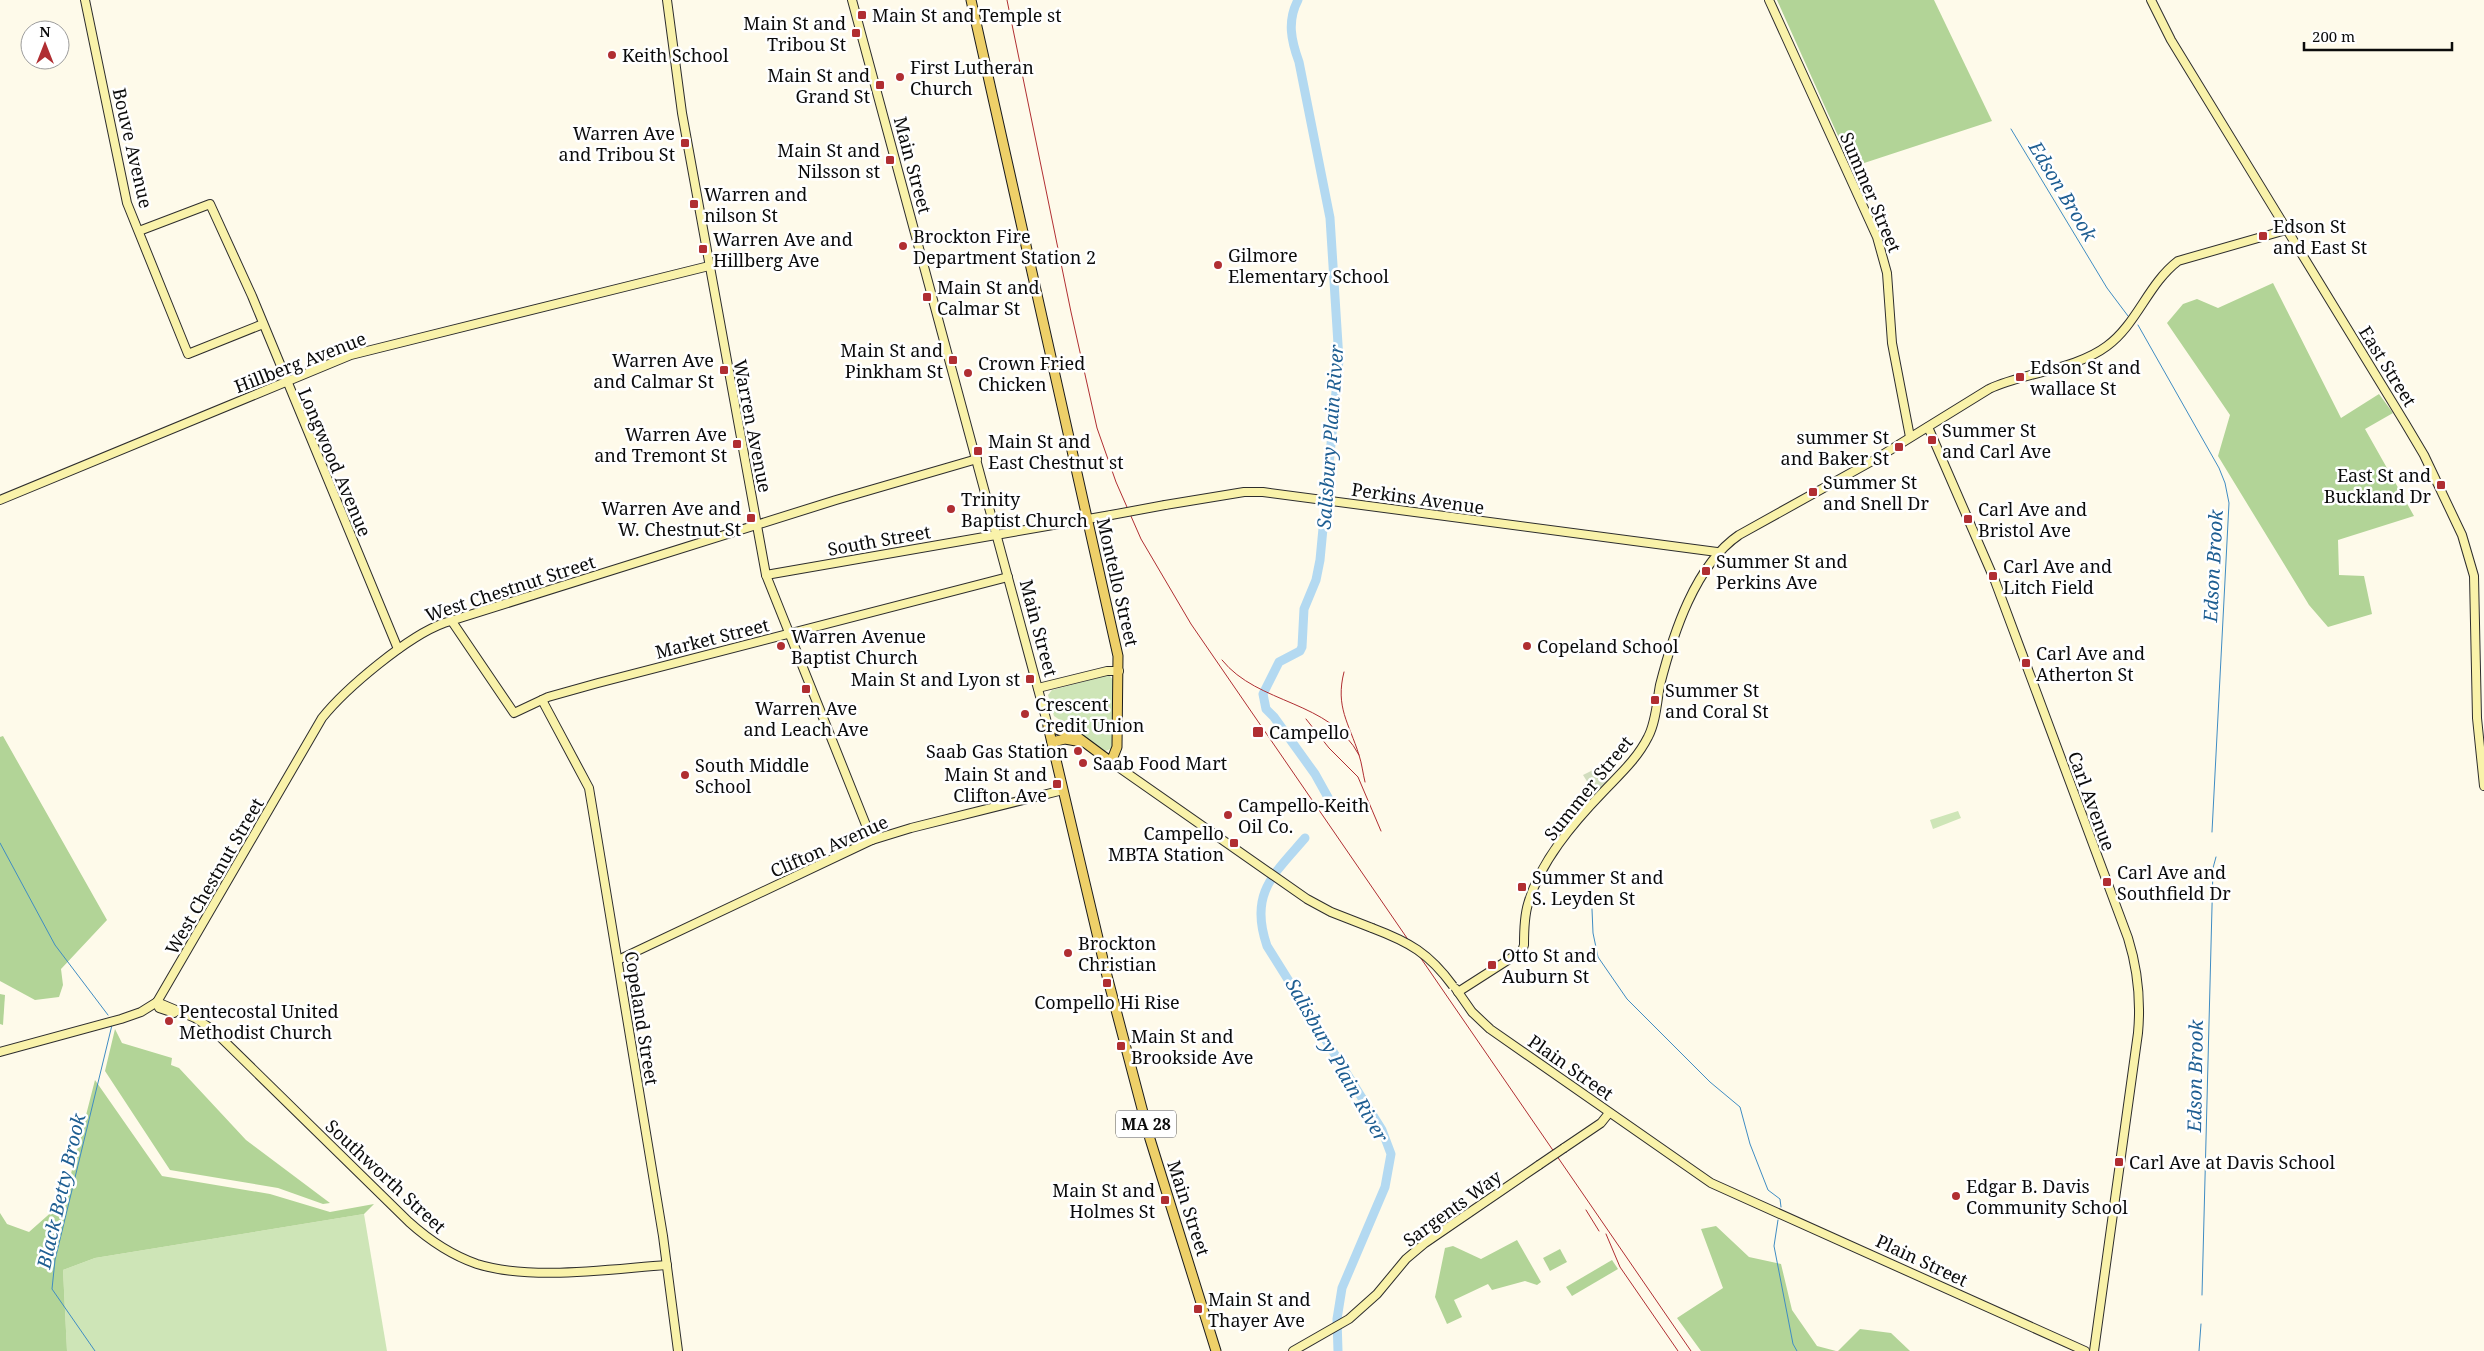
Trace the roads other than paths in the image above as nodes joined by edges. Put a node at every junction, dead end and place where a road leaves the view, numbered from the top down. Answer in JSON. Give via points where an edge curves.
{"nodes":[{"id":1,"x":85,"y":0,"type":"edge"},
{"id":2,"x":666,"y":0,"type":"edge"},
{"id":3,"x":852,"y":0,"type":"edge"},
{"id":4,"x":971,"y":0,"type":"edge"},
{"id":5,"x":1769,"y":0,"type":"edge"},
{"id":6,"x":2151,"y":0,"type":"edge"},
{"id":7,"x":2286,"y":230,"type":"junction"},
{"id":8,"x":139,"y":231,"type":"junction"},
{"id":9,"x":709,"y":266,"type":"junction"},
{"id":10,"x":263,"y":324,"type":"junction"},
{"id":11,"x":286,"y":382,"type":"junction"},
{"id":12,"x":1928,"y":427,"type":"junction"},
{"id":13,"x":1910,"y":437,"type":"junction"},
{"id":14,"x":977,"y":460,"type":"junction"},
{"id":15,"x":0,"y":500,"type":"edge"},
{"id":16,"x":1087,"y":518,"type":"junction"},
{"id":17,"x":756,"y":526,"type":"junction"},
{"id":18,"x":997,"y":533,"type":"junction"},
{"id":19,"x":1717,"y":552,"type":"junction"},
{"id":20,"x":766,"y":575,"type":"junction"},
{"id":21,"x":1008,"y":577,"type":"junction"},
{"id":22,"x":451,"y":620,"type":"junction"},
{"id":23,"x":789,"y":634,"type":"junction"},
{"id":24,"x":398,"y":649,"type":"junction"},
{"id":25,"x":1119,"y":671,"type":"junction"},
{"id":26,"x":1038,"y":688,"type":"junction"},
{"id":27,"x":542,"y":700,"type":"junction"},
{"id":28,"x":1048,"y":726,"type":"junction"},
{"id":29,"x":1052,"y":742,"type":"junction"},
{"id":30,"x":1083,"y":743,"type":"junction"},
{"id":31,"x":1112,"y":762,"type":"junction"},
{"id":32,"x":2484,"y":786,"type":"edge"},
{"id":33,"x":1062,"y":790,"type":"junction"},
{"id":34,"x":872,"y":840,"type":"junction"},
{"id":35,"x":618,"y":960,"type":"junction"},
{"id":36,"x":1456,"y":989,"type":"junction"},
{"id":37,"x":158,"y":1002,"type":"junction"},
{"id":38,"x":0,"y":1052,"type":"edge"},
{"id":39,"x":1609,"y":1113,"type":"junction"},
{"id":40,"x":667,"y":1265,"type":"junction"},
{"id":41,"x":678,"y":1351,"type":"edge"},
{"id":42,"x":1216,"y":1351,"type":"edge"},
{"id":43,"x":1293,"y":1351,"type":"edge"},
{"id":44,"x":2085,"y":1351,"type":"edge"},
{"id":45,"x":2094,"y":1351,"type":"edge"}],
"edges":[{"from":1,"to":8,"type":"street","name":"Bouve Avenue","via":[[127,203]]},
{"from":2,"to":9,"type":"street","name":"Warren Avenue"},
{"from":3,"to":14,"type":"street","name":"Main Street"},
{"from":4,"to":16,"type":"main road","name":"Montello Street"},
{"from":5,"to":13,"type":"street","name":"Summer Street","via":[[1877,237],[1888,280],[1892,342]]},
{"from":6,"to":7,"type":"street","name":"East Street","via":[[2171,40]]},
{"from":7,"to":12,"type":"street","name":"Summer Street","via":[[2178,261],[2165,271],[2126,328],[2107,347],[2081,360],[2008,380]]},
{"from":7,"to":32,"type":"street","name":"East Street","via":[[2421,450],[2466,546],[2475,581],[2477,718]]},
{"from":8,"to":10,"type":"street","name":"Longwood Avenue","via":[[210,204]]},
{"from":8,"to":10,"type":"street","name":"Bouve Avenue","via":[[188,354]]},
{"from":9,"to":11,"type":"street","name":"Hillberg Avenue","via":[[351,355]]},
{"from":9,"to":17,"type":"street","name":"Warren Avenue"},
{"from":10,"to":11,"type":"street","name":"Longwood Avenue"},
{"from":11,"to":15,"type":"street","name":"Hillberg Avenue"},
{"from":11,"to":24,"type":"street","name":"Longwood Avenue"},
{"from":12,"to":13,"type":"street","name":"Summer Street"},
{"from":12,"to":45,"type":"street","name":"Carl Avenue","via":[[1995,581],[2128,938],[2137,972],[2140,1012]]},
{"from":13,"to":19,"type":"street","name":"Summer Street","via":[[1740,534]]},
{"from":14,"to":17,"type":"street","name":"West Chestnut Street"},
{"from":14,"to":18,"type":"street","name":"Main Street"},
{"from":16,"to":18,"type":"street","name":"Perkins Avenue"},
{"from":16,"to":19,"type":"street","name":"Perkins Avenue","bridge":true,"via":[[1244,492],[1321,499]]},
{"from":16,"to":25,"type":"main road","name":"Montello Street"},
{"from":17,"to":20,"type":"street","name":"Warren Avenue"},
{"from":17,"to":22,"type":"street","name":"West Chestnut Street"},
{"from":18,"to":20,"type":"street","name":"South Street"},
{"from":18,"to":21,"type":"street","name":"Main Street"},
{"from":19,"to":36,"type":"street","name":"Summer Street","via":[[1672,637],[1650,734],[1634,761],[1568,832],[1537,882],[1528,904],[1524,945],[1517,956]]},
{"from":20,"to":23,"type":"street","name":"Warren Avenue"},
{"from":21,"to":23,"type":"street","name":"Market Street"},
{"from":21,"to":26,"type":"street","name":"Main Street"},
{"from":22,"to":24,"type":"street","name":"West Chestnut Street","via":[[423,632]]},
{"from":22,"to":27,"type":"street","name":"Market Street","via":[[514,713]]},
{"from":23,"to":27,"type":"street","name":"Market Street"},
{"from":23,"to":34,"type":"street","name":"Warren Avenue"},
{"from":24,"to":37,"type":"street","name":"West Chestnut Street","via":[[339,699],[319,723]]},
{"from":25,"to":26,"type":"street"},
{"from":25,"to":31,"type":"main road","name":"Montello Street","via":[[1117,748]]},
{"from":26,"to":28,"type":"street","name":"Main Street"},
{"from":27,"to":35,"type":"street","name":"Copeland Street","via":[[589,788]]},
{"from":28,"to":29,"type":"main road","name":"Main Street","number":"MA 28"},
{"from":28,"to":30,"type":"main road","name":"Plain Street"},
{"from":29,"to":30,"type":"main road","name":"Plain Street","via":[[1064,739]]},
{"from":29,"to":33,"type":"main road","name":"Main Street","number":"MA 28"},
{"from":30,"to":31,"type":"main road","name":"Plain Street"},
{"from":31,"to":36,"type":"street","name":"Plain Street","bridge":true,"via":[[1319,906],[1406,941],[1423,952]]},
{"from":33,"to":34,"type":"street","name":"Clifton Avenue"},
{"from":33,"to":42,"type":"main road","name":"Main Street","number":"MA 28","via":[[1150,1139]]},
{"from":34,"to":35,"type":"street","name":"Clifton Avenue"},
{"from":35,"to":40,"type":"street","name":"Copeland Street"},
{"from":36,"to":39,"type":"street","name":"Plain Street","via":[[1486,1026]]},
{"from":37,"to":38,"type":"street","via":[[141,1012]]},
{"from":37,"to":40,"type":"street","name":"Southworth Street","via":[[213,1030],[433,1243],[477,1264],[504,1270],[545,1272]]},
{"from":39,"to":43,"type":"street","name":"Sargents Way","bridge":true,"via":[[1601,1123],[1425,1243],[1349,1319]]},
{"from":39,"to":44,"type":"street","name":"Plain Street","via":[[1719,1187]]},
{"from":40,"to":41,"type":"street","name":"Copeland Street"}]}
